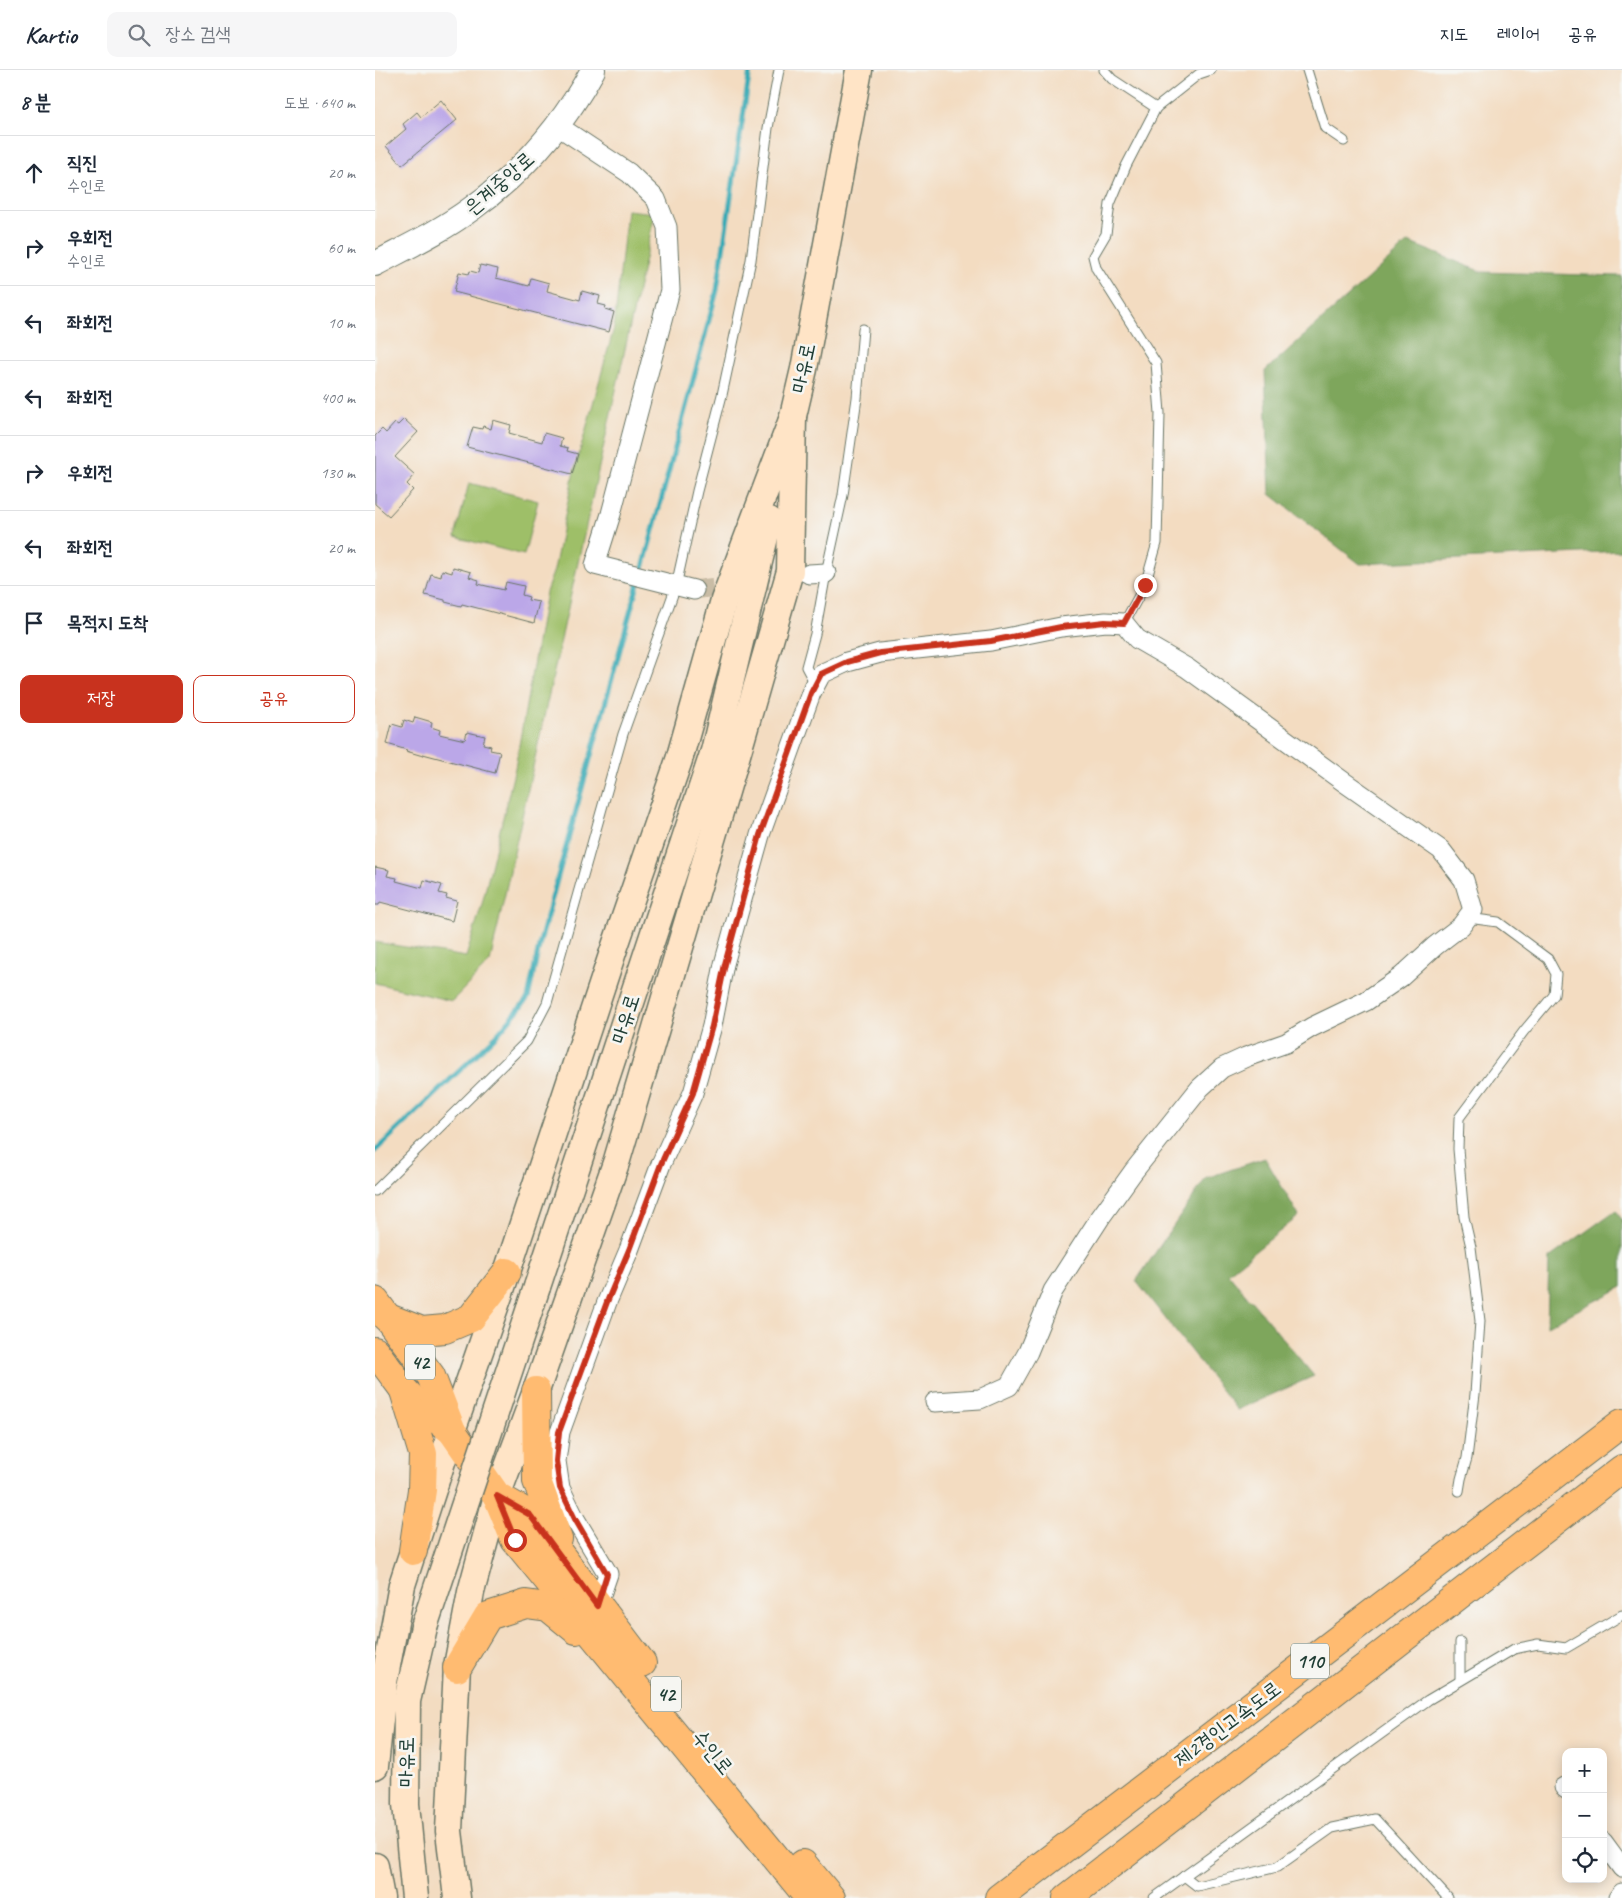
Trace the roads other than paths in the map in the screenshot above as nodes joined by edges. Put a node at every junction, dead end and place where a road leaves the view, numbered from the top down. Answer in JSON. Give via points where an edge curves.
{"nodes":[{"id":1,"x":593,"y":70,"type":"edge"},
{"id":2,"x":779,"y":70,"type":"edge"},
{"id":3,"x":859,"y":70,"type":"edge"},
{"id":4,"x":1104,"y":70,"type":"edge"},
{"id":5,"x":1211,"y":70,"type":"edge"},
{"id":6,"x":1307,"y":70,"type":"edge"},
{"id":7,"x":1157,"y":108,"type":"junction"},
{"id":8,"x":558,"y":126,"type":"junction"},
{"id":9,"x":1344,"y":141,"type":"dead end"},
{"id":10,"x":375,"y":264,"type":"edge"},
{"id":11,"x":863,"y":329,"type":"dead end"},
{"id":12,"x":793,"y":417,"type":"junction"},
{"id":13,"x":680,"y":587,"type":"junction"},
{"id":14,"x":1124,"y":623,"type":"junction"},
{"id":15,"x":815,"y":684,"type":"junction"},
{"id":16,"x":1467,"y":918,"type":"junction"},
{"id":17,"x":375,"y":1191,"type":"edge"},
{"id":18,"x":507,"y":1272,"type":"junction"},
{"id":19,"x":381,"y":1309,"type":"edge"},
{"id":20,"x":375,"y":1351,"type":"edge"},
{"id":21,"x":404,"y":1390,"type":"junction"},
{"id":22,"x":536,"y":1391,"type":"junction"},
{"id":23,"x":935,"y":1402,"type":"dead end"},
{"id":24,"x":1621,"y":1424,"type":"edge"},
{"id":25,"x":452,"y":1431,"type":"junction"},
{"id":26,"x":1622,"y":1469,"type":"edge"},
{"id":27,"x":1622,"y":1476,"type":"edge"},
{"id":28,"x":1595,"y":1490,"type":"junction"},
{"id":29,"x":1459,"y":1491,"type":"dead end"},
{"id":30,"x":497,"y":1496,"type":"junction"},
{"id":31,"x":413,"y":1551,"type":"junction"},
{"id":32,"x":568,"y":1566,"type":"junction"},
{"id":33,"x":597,"y":1606,"type":"junction"},
{"id":34,"x":1622,"y":1615,"type":"edge"},
{"id":35,"x":1460,"y":1642,"type":"dead end"},
{"id":36,"x":457,"y":1668,"type":"junction"},
{"id":37,"x":626,"y":1674,"type":"junction"},
{"id":38,"x":1460,"y":1680,"type":"junction"},
{"id":39,"x":375,"y":1766,"type":"edge"},
{"id":40,"x":1607,"y":1847,"type":"edge"},
{"id":41,"x":375,"y":1866,"type":"edge"},
{"id":42,"x":1622,"y":1868,"type":"edge"},
{"id":43,"x":1184,"y":1876,"type":"junction"},
{"id":44,"x":1622,"y":1893,"type":"edge"},
{"id":45,"x":381,"y":1898,"type":"edge"},
{"id":46,"x":415,"y":1898,"type":"edge"},
{"id":47,"x":457,"y":1898,"type":"edge"},
{"id":48,"x":809,"y":1898,"type":"edge"},
{"id":49,"x":831,"y":1898,"type":"edge"},
{"id":50,"x":999,"y":1898,"type":"edge"},
{"id":51,"x":1067,"y":1898,"type":"edge"},
{"id":52,"x":1153,"y":1898,"type":"edge"},
{"id":53,"x":1448,"y":1898,"type":"edge"},
{"id":54,"x":1618,"y":1898,"type":"edge"}],
"edges":[{"from":1,"to":8,"type":"street","name":"은계중앙로"},
{"from":2,"to":13,"type":"lane","via":[[751,260],[697,491]]},
{"from":3,"to":12,"type":"main road","name":"마유로"},
{"from":4,"to":7,"type":"lane"},
{"from":5,"to":7,"type":"lane","via":[[1199,74]]},
{"from":6,"to":9,"type":"lane","via":[[1325,128]]},
{"from":7,"to":14,"type":"lane","via":[[1110,204],[1106,234],[1093,256],[1096,268],[1156,363],[1160,405],[1157,543],[1145,585]]},
{"from":8,"to":10,"type":"street","name":"은계중앙로","via":[[520,168],[471,209]]},
{"from":8,"to":13,"type":"street","via":[[629,173],[656,199],[667,227],[670,290],[595,564]]},
{"from":11,"to":15,"type":"lane","via":[[843,495],[817,573],[815,634],[806,668]]},
{"from":12,"to":18,"type":"main road","via":[[724,600],[679,760]]},
{"from":12,"to":22,"type":"main road","via":[[789,571],[617,1160]]},
{"from":12,"to":46,"type":"main road","name":"마유로","bridge":true,"via":[[714,752],[424,1627],[407,1701],[405,1804]]},
{"from":13,"to":17,"type":"lane","via":[[653,647],[623,734],[547,1003],[527,1042]]},
{"from":14,"to":15,"type":"street","via":[[1079,625],[991,641],[880,653],[847,662],[821,674]]},
{"from":14,"to":16,"type":"street","via":[[1137,639],[1187,668],[1441,850],[1464,880],[1473,910]]},
{"from":15,"to":33,"type":"street","via":[[760,835],[693,1093],[661,1164],[559,1432],[556,1461],[560,1488],[607,1574]]},
{"from":16,"to":23,"type":"street","via":[[1401,976],[1366,1001],[1286,1043],[1222,1068],[1200,1088],[1133,1172],[1053,1291],[1028,1352],[1009,1386],[980,1399]]},
{"from":16,"to":29,"type":"lane","via":[[1499,922],[1548,959],[1556,974],[1554,995],[1459,1118],[1458,1148],[1464,1217],[1480,1321],[1468,1449]]},
{"from":18,"to":19,"type":"main road","via":[[471,1318],[445,1329],[422,1331]]},
{"from":18,"to":25,"type":"main road"},
{"from":19,"to":25,"type":"main road","name":"수인로","number":"42","via":[[431,1376]]},
{"from":20,"to":21,"type":"main road","name":"수인로","number":"42"},
{"from":21,"to":25,"type":"main road","name":"수인로","number":"42","via":[[418,1406]]},
{"from":21,"to":31,"type":"main road","via":[[423,1454],[422,1490]]},
{"from":22,"to":30,"type":"main road"},
{"from":22,"to":32,"type":"main road","via":[[537,1480]]},
{"from":24,"to":50,"type":"main road","name":"제2경인고속도로","number":"110"},
{"from":25,"to":30,"type":"main road","name":"수인로","number":"42"},
{"from":25,"to":31,"type":"main road"},
{"from":26,"to":28,"type":"main road","name":"제2경인고속도로","number":"110"},
{"from":27,"to":28,"type":"main road"},
{"from":28,"to":51,"type":"main road","name":"제2경인고속도로","number":"110"},
{"from":30,"to":32,"type":"main road","name":"수인로","number":"42","via":[[530,1515]]},
{"from":30,"to":36,"type":"main road","via":[[471,1592]]},
{"from":30,"to":37,"type":"main road","name":"수인로","number":"42","via":[[515,1540]]},
{"from":31,"to":39,"type":"main road","via":[[402,1585],[384,1682]]},
{"from":32,"to":33,"type":"main road","name":"수인로","number":"42"},
{"from":33,"to":49,"type":"main road","name":"수인로","number":"42"},
{"from":34,"to":38,"type":"lane","via":[[1566,1648],[1538,1644],[1514,1649]]},
{"from":35,"to":38,"type":"lane"},
{"from":36,"to":37,"type":"main road","via":[[488,1616],[526,1604],[548,1607]]},
{"from":36,"to":47,"type":"main road","via":[[449,1831]]},
{"from":37,"to":48,"type":"main road","name":"수인로","number":"42"},
{"from":38,"to":43,"type":"lane"},
{"from":40,"to":42,"type":"street"},
{"from":41,"to":45,"type":"main road"},
{"from":43,"to":52,"type":"lane"},
{"from":43,"to":53,"type":"lane","via":[[1197,1886],[1277,1867],[1332,1828],[1375,1819]]},
{"from":44,"to":54,"type":"street"}]}
